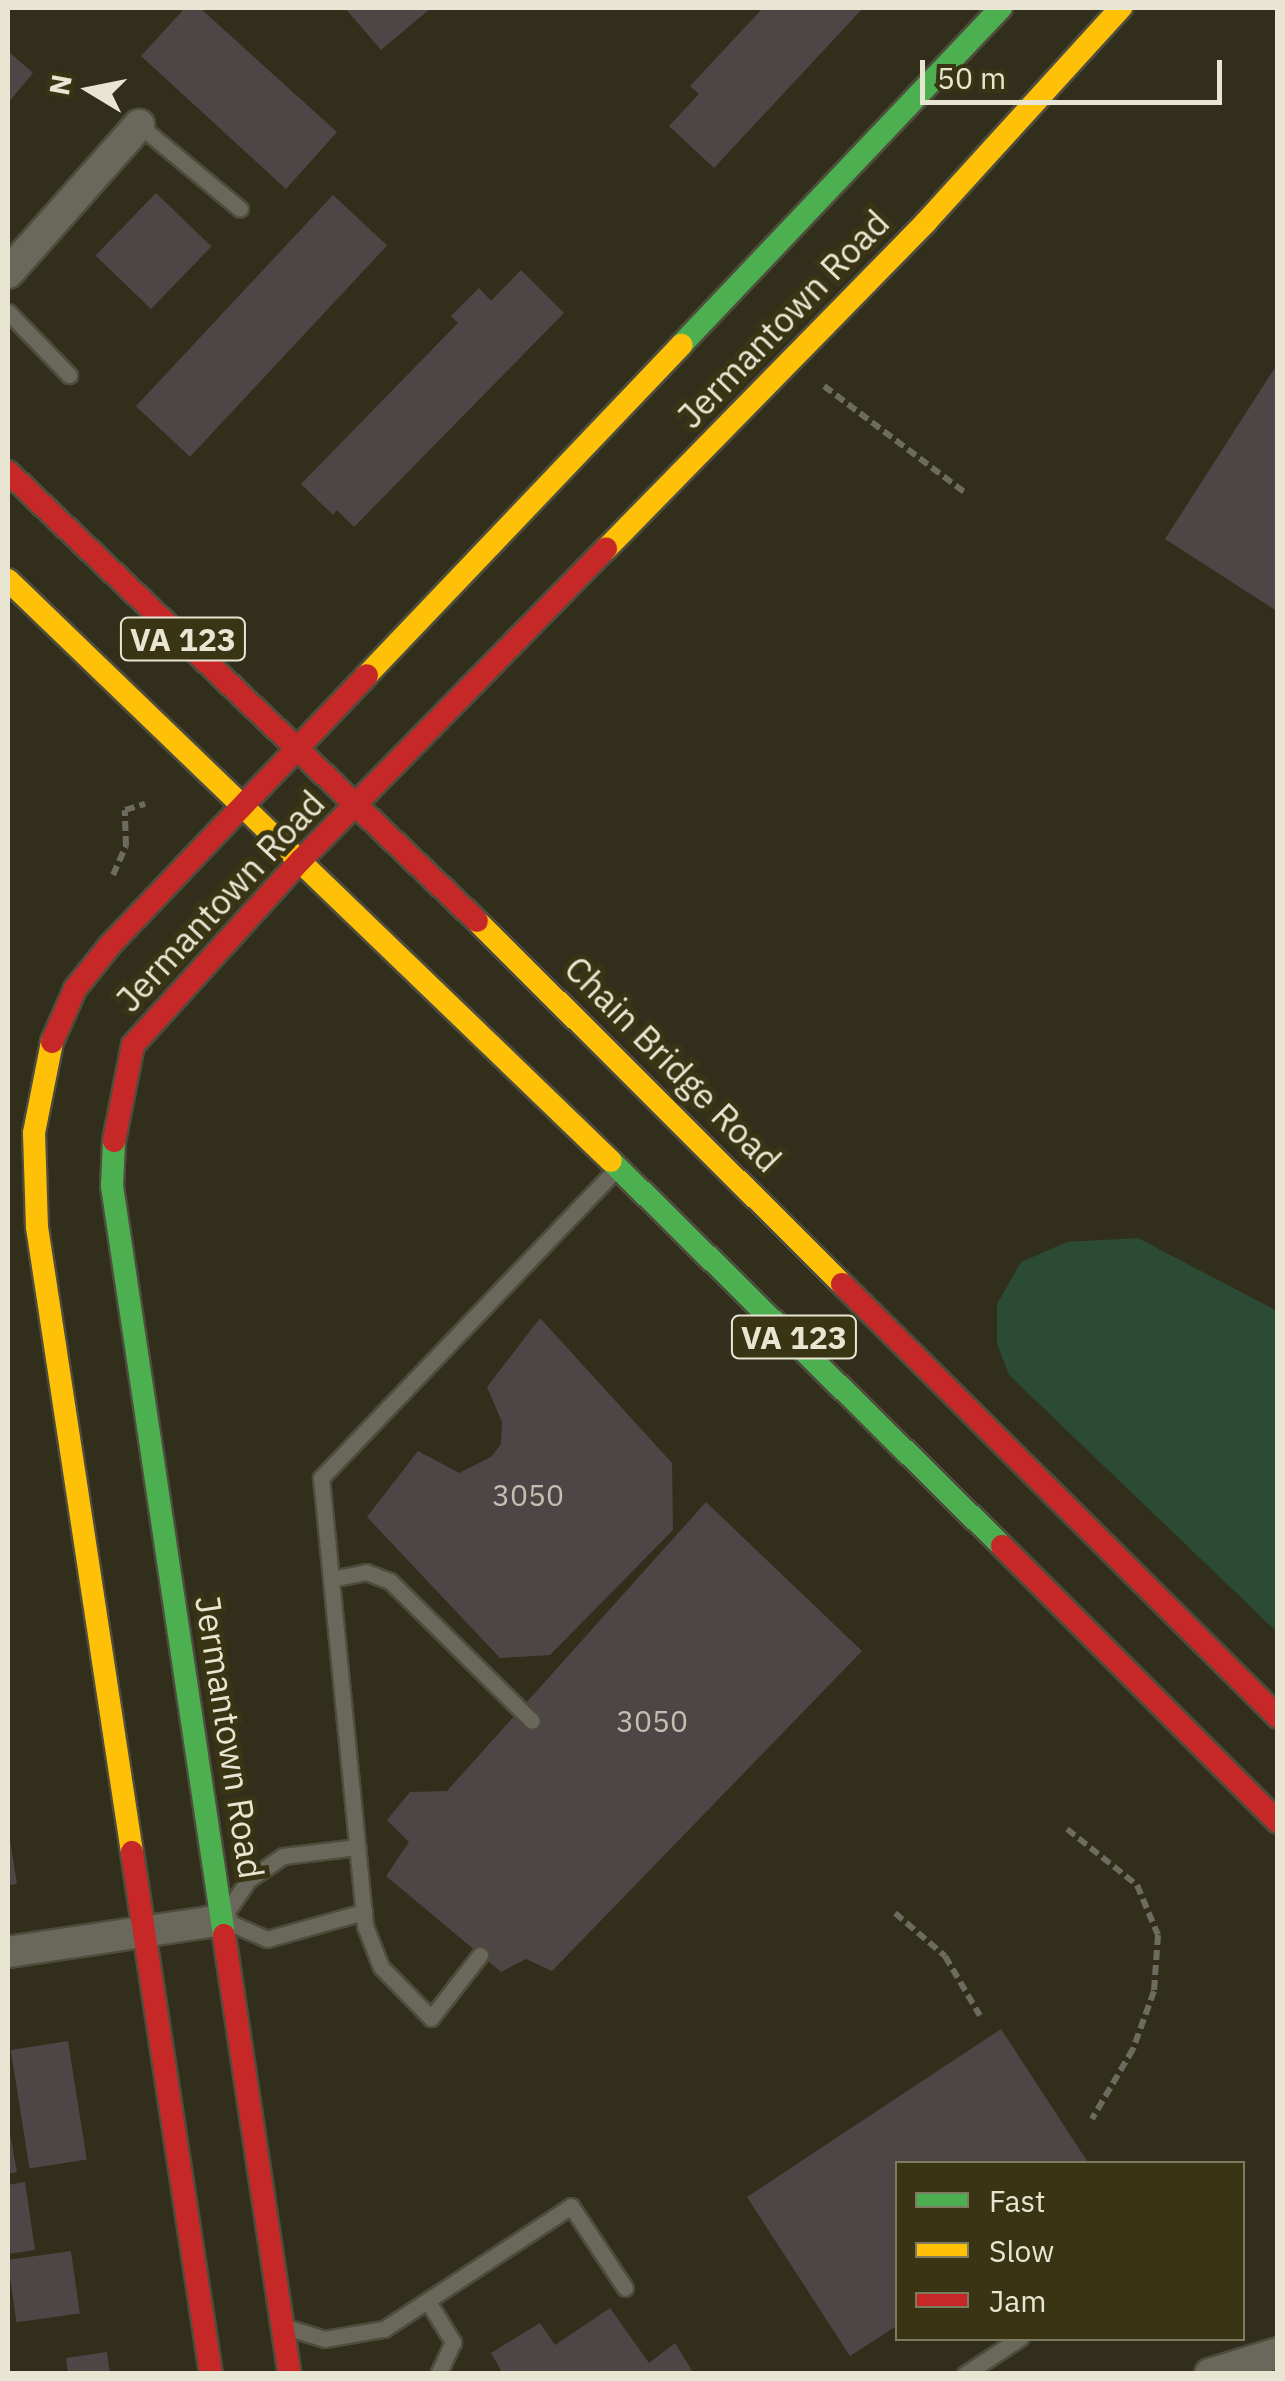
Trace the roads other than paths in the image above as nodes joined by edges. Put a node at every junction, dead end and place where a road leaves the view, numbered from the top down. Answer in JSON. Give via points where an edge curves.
{"nodes":[{"id":1,"x":1001,"y":8,"type":"edge"},
{"id":2,"x":1121,"y":8,"type":"edge"},
{"id":3,"x":139,"y":125,"type":"joint"},
{"id":4,"x":240,"y":209,"type":"dead end"},
{"id":5,"x":8,"y":274,"type":"edge"},
{"id":6,"x":8,"y":312,"type":"edge"},
{"id":7,"x":69,"y":375,"type":"dead end"},
{"id":8,"x":8,"y":472,"type":"edge"},
{"id":9,"x":8,"y":580,"type":"edge"},
{"id":10,"x":298,"y":750,"type":"junction"},
{"id":11,"x":359,"y":805,"type":"junction"},
{"id":12,"x":243,"y":808,"type":"junction"},
{"id":13,"x":300,"y":860,"type":"junction"},
{"id":14,"x":618,"y":1167,"type":"junction"},
{"id":15,"x":331,"y":1579,"type":"junction"},
{"id":16,"x":1278,"y":1717,"type":"edge"},
{"id":17,"x":532,"y":1721,"type":"dead end"},
{"id":18,"x":1278,"y":1822,"type":"edge"},
{"id":19,"x":357,"y":1848,"type":"junction"},
{"id":20,"x":364,"y":1912,"type":"junction"},
{"id":21,"x":222,"y":1920,"type":"junction"},
{"id":22,"x":145,"y":1933,"type":"junction"},
{"id":23,"x":8,"y":1952,"type":"edge"},
{"id":24,"x":480,"y":1955,"type":"dead end"},
{"id":25,"x":625,"y":2288,"type":"dead end"},
{"id":26,"x":430,"y":2305,"type":"junction"},
{"id":27,"x":283,"y":2326,"type":"junction"},
{"id":28,"x":1015,"y":2341,"type":"edge"},
{"id":29,"x":1278,"y":2353,"type":"edge"},
{"id":30,"x":211,"y":2374,"type":"edge"},
{"id":31,"x":290,"y":2374,"type":"edge"},
{"id":32,"x":438,"y":2374,"type":"edge"},
{"id":33,"x":965,"y":2374,"type":"edge"},
{"id":34,"x":1210,"y":2374,"type":"edge"}],
"edges":[{"from":1,"to":10,"type":"main road","name":"Jermantown Road"},
{"from":2,"to":11,"type":"main road","name":"Jermantown Road","via":[[926,222]]},
{"from":3,"to":4,"type":"lane"},
{"from":3,"to":5,"type":"street"},
{"from":6,"to":7,"type":"lane"},
{"from":8,"to":10,"type":"main road","name":"Chain Bridge Road","number":"VA 123"},
{"from":9,"to":12,"type":"main road","number":"VA 123"},
{"from":10,"to":11,"type":"main road","name":"Chain Bridge Road","number":"VA 123"},
{"from":10,"to":12,"type":"main road","name":"Jermantown Road"},
{"from":11,"to":13,"type":"main road","name":"Jermantown Road"},
{"from":11,"to":16,"type":"main road","name":"Chain Bridge Road","number":"VA 123"},
{"from":12,"to":13,"type":"main road","number":"VA 123"},
{"from":12,"to":22,"type":"main road","name":"Jermantown Road","via":[[75,989],[43,1060],[36,1098],[38,1227]]},
{"from":13,"to":14,"type":"main road","number":"VA 123"},
{"from":13,"to":21,"type":"main road","name":"Jermantown Road","via":[[134,1045],[116,1106],[112,1186]]},
{"from":14,"to":15,"type":"lane","via":[[321,1478]]},
{"from":14,"to":18,"type":"main road","number":"VA 123"},
{"from":15,"to":17,"type":"lane","via":[[366,1572],[390,1582]]},
{"from":15,"to":19,"type":"lane"},
{"from":19,"to":20,"type":"lane"},
{"from":19,"to":21,"type":"lane","via":[[283,1856],[248,1880]]},
{"from":20,"to":21,"type":"lane","via":[[266,1939]]},
{"from":20,"to":24,"type":"lane","via":[[381,1968],[430,2018]]},
{"from":21,"to":22,"type":"street"},
{"from":21,"to":27,"type":"main road","name":"Jermantown Road"},
{"from":22,"to":23,"type":"street"},
{"from":22,"to":30,"type":"main road","name":"Jermantown Road"},
{"from":25,"to":26,"type":"lane","via":[[571,2206]]},
{"from":26,"to":27,"type":"lane","via":[[350,2338],[317,2339]]},
{"from":26,"to":32,"type":"lane","via":[[454,2342]]},
{"from":27,"to":31,"type":"main road","name":"Jermantown Road"},
{"from":28,"to":33,"type":"lane"},
{"from":29,"to":34,"type":"street"}]}
